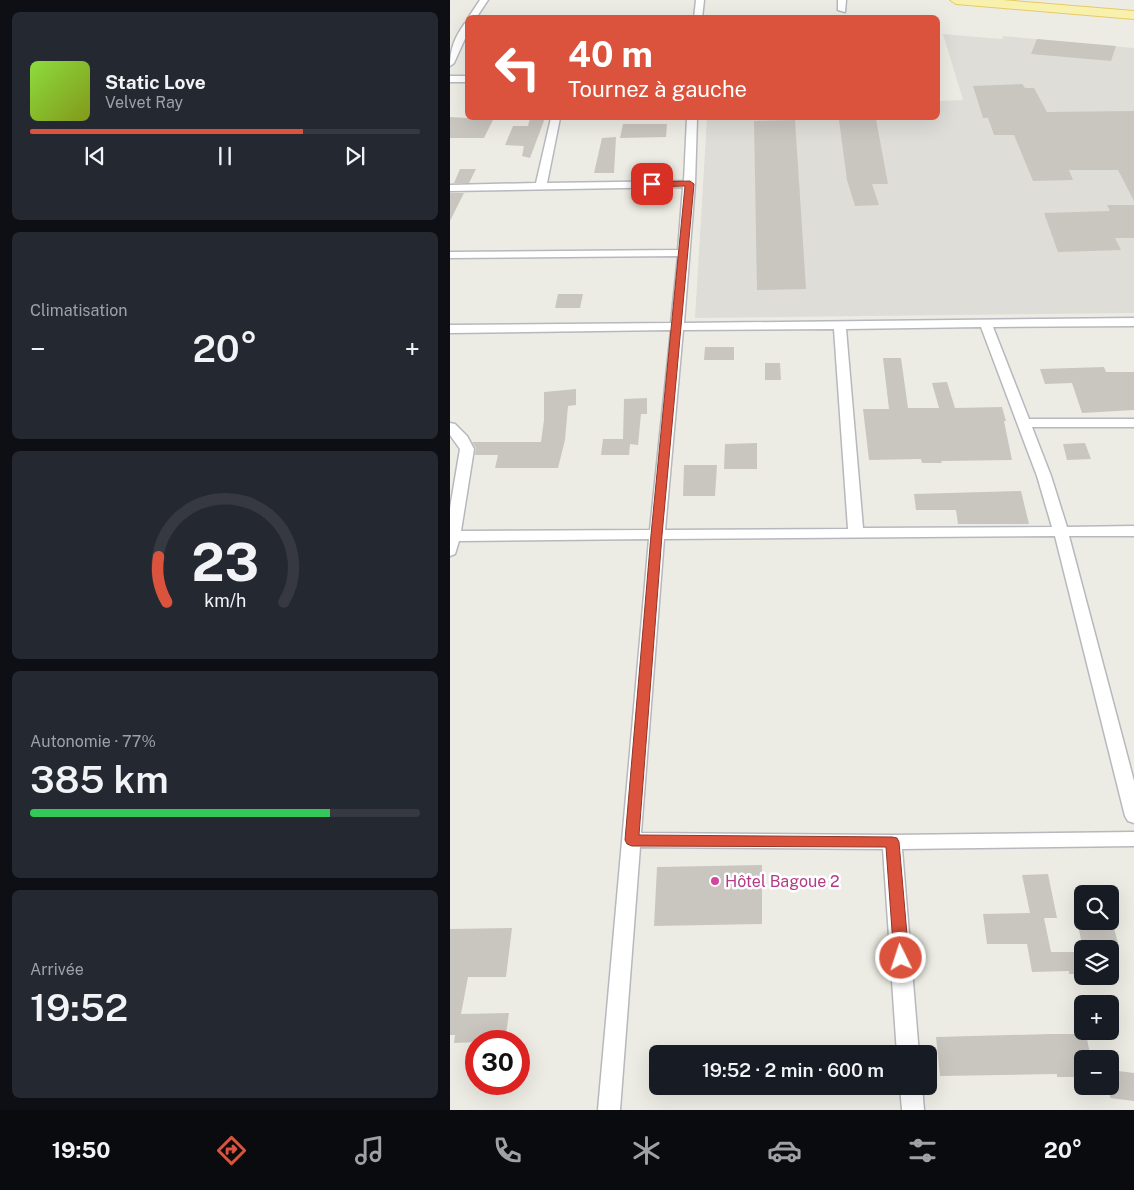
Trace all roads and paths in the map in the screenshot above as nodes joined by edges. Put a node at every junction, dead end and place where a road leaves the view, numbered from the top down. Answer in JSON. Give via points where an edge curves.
{"nodes":[{"id":1,"x":484,"y":0,"type":"edge"},
{"id":2,"x":700,"y":0,"type":"edge"},
{"id":3,"x":842,"y":0,"type":"edge"},
{"id":4,"x":956,"y":0,"type":"edge"},
{"id":5,"x":842,"y":10,"type":"dead end"},
{"id":6,"x":474,"y":15,"type":"edge"},
{"id":7,"x":698,"y":15,"type":"edge"},
{"id":8,"x":1134,"y":15,"type":"edge"},
{"id":9,"x":450,"y":37,"type":"edge"},
{"id":10,"x":464,"y":37,"type":"edge"},
{"id":11,"x":450,"y":63,"type":"edge"},
{"id":12,"x":450,"y":79,"type":"edge"},
{"id":13,"x":465,"y":79,"type":"edge"},
{"id":14,"x":555,"y":120,"type":"edge"},
{"id":15,"x":692,"y":120,"type":"edge"},
{"id":16,"x":690,"y":184,"type":"junction"},
{"id":17,"x":541,"y":186,"type":"junction"},
{"id":18,"x":450,"y":188,"type":"edge"},
{"id":19,"x":684,"y":253,"type":"junction"},
{"id":20,"x":450,"y":255,"type":"edge"},
{"id":21,"x":1134,"y":322,"type":"edge"},
{"id":22,"x":986,"y":324,"type":"junction"},
{"id":23,"x":840,"y":325,"type":"junction"},
{"id":24,"x":677,"y":327,"type":"junction"},
{"id":25,"x":450,"y":329,"type":"edge"},
{"id":26,"x":1024,"y":422,"type":"junction"},
{"id":27,"x":1134,"y":423,"type":"edge"},
{"id":28,"x":450,"y":427,"type":"edge"},
{"id":29,"x":1134,"y":531,"type":"edge"},
{"id":30,"x":1061,"y":532,"type":"junction"},
{"id":31,"x":856,"y":533,"type":"junction"},
{"id":32,"x":657,"y":535,"type":"junction"},
{"id":33,"x":451,"y":536,"type":"edge"},
{"id":34,"x":450,"y":552,"type":"edge"},
{"id":35,"x":1134,"y":816,"type":"edge"},
{"id":36,"x":1134,"y":839,"type":"edge"},
{"id":37,"x":632,"y":840,"type":"junction"},
{"id":38,"x":892,"y":842,"type":"junction"},
{"id":39,"x":907,"y":1045,"type":"edge"},
{"id":40,"x":912,"y":1095,"type":"edge"},
{"id":41,"x":609,"y":1110,"type":"edge"},
{"id":42,"x":913,"y":1110,"type":"edge"}],
"edges":[{"from":1,"to":6,"type":"street"},
{"from":2,"to":7,"type":"street"},
{"from":3,"to":5,"type":"street"},
{"from":4,"to":8,"type":"main road"},
{"from":9,"to":10,"type":"street"},
{"from":10,"to":11,"type":"street"},
{"from":12,"to":13,"type":"street"},
{"from":14,"to":17,"type":"street"},
{"from":15,"to":16,"type":"street"},
{"from":16,"to":17,"type":"street"},
{"from":16,"to":19,"type":"street"},
{"from":17,"to":18,"type":"street"},
{"from":19,"to":20,"type":"street"},
{"from":19,"to":24,"type":"street"},
{"from":21,"to":22,"type":"street"},
{"from":22,"to":23,"type":"street"},
{"from":22,"to":26,"type":"street"},
{"from":23,"to":24,"type":"street"},
{"from":23,"to":31,"type":"street"},
{"from":24,"to":25,"type":"street"},
{"from":24,"to":32,"type":"street"},
{"from":26,"to":27,"type":"street"},
{"from":26,"to":30,"type":"street"},
{"from":28,"to":33,"type":"street","via":[[467,449]]},
{"from":29,"to":30,"type":"street"},
{"from":30,"to":31,"type":"street"},
{"from":30,"to":35,"type":"street"},
{"from":31,"to":32,"type":"street"},
{"from":32,"to":33,"type":"street"},
{"from":32,"to":37,"type":"street"},
{"from":33,"to":34,"type":"street"},
{"from":36,"to":38,"type":"street"},
{"from":37,"to":38,"type":"street"},
{"from":37,"to":41,"type":"street"},
{"from":38,"to":39,"type":"street"},
{"from":40,"to":42,"type":"street"}]}
